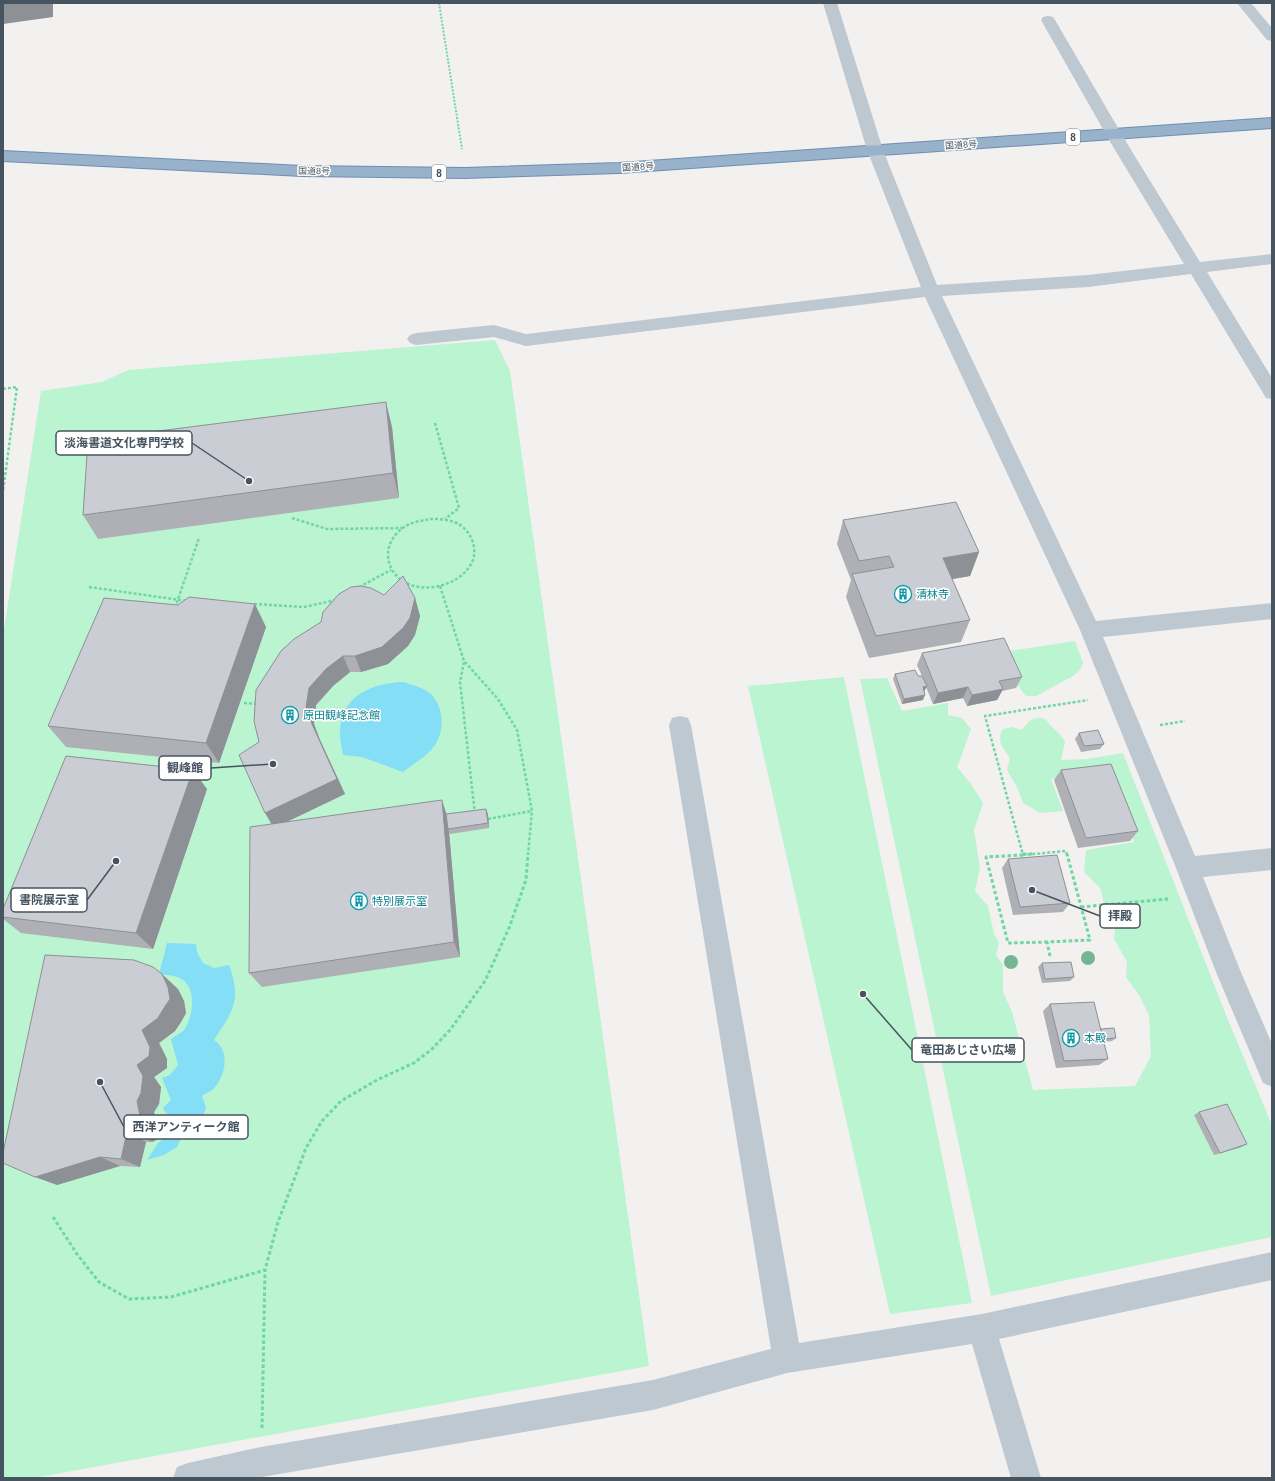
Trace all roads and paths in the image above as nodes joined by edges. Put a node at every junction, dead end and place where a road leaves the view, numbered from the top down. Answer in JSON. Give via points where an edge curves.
{"nodes":[{"id":1,"x":439,"y":3,"type":"edge"},
{"id":2,"x":830,"y":3,"type":"edge"},
{"id":3,"x":1244,"y":3,"type":"edge"},
{"id":4,"x":1048,"y":20,"type":"dead end"},
{"id":5,"x":1272,"y":38,"type":"edge"},
{"id":6,"x":1272,"y":123,"type":"edge"},
{"id":7,"x":1114,"y":135,"type":"junction"},
{"id":8,"x":875,"y":150,"type":"junction"},
{"id":9,"x":3,"y":156,"type":"edge"},
{"id":10,"x":465,"y":173,"type":"junction"},
{"id":11,"x":1272,"y":260,"type":"edge"},
{"id":12,"x":1194,"y":268,"type":"junction"},
{"id":13,"x":931,"y":291,"type":"junction"},
{"id":14,"x":416,"y":338,"type":"dead end"},
{"id":15,"x":3,"y":389,"type":"edge"},
{"id":16,"x":1272,"y":393,"type":"edge"},
{"id":17,"x":435,"y":423,"type":"dead end"},
{"id":18,"x":3,"y":491,"type":"edge"},
{"id":19,"x":292,"y":518,"type":"edge"},
{"id":20,"x":444,"y":519,"type":"junction"},
{"id":21,"x":404,"y":528,"type":"junction"},
{"id":22,"x":199,"y":538,"type":"dead end"},
{"id":23,"x":391,"y":570,"type":"junction"},
{"id":24,"x":440,"y":586,"type":"junction"},
{"id":25,"x":89,"y":587,"type":"dead end"},
{"id":26,"x":359,"y":588,"type":"edge"},
{"id":27,"x":340,"y":598,"type":"edge"},
{"id":28,"x":177,"y":600,"type":"junction"},
{"id":29,"x":193,"y":601,"type":"edge"},
{"id":30,"x":249,"y":604,"type":"edge"},
{"id":31,"x":1272,"y":611,"type":"edge"},
{"id":32,"x":173,"y":614,"type":"edge"},
{"id":33,"x":1090,"y":630,"type":"junction"},
{"id":34,"x":464,"y":661,"type":"junction"},
{"id":35,"x":1116,"y":695,"type":"junction"},
{"id":36,"x":244,"y":702,"type":"dead end"},
{"id":37,"x":262,"y":705,"type":"edge"},
{"id":38,"x":1185,"y":721,"type":"dead end"},
{"id":39,"x":680,"y":725,"type":"dead end"},
{"id":40,"x":1157,"y":726,"type":"dead end"},
{"id":41,"x":532,"y":811,"type":"junction"},
{"id":42,"x":475,"y":815,"type":"edge"},
{"id":43,"x":488,"y":819,"type":"edge"},
{"id":44,"x":1023,"y":855,"type":"junction"},
{"id":45,"x":1272,"y":859,"type":"edge"},
{"id":46,"x":1188,"y":868,"type":"junction"},
{"id":47,"x":1198,"y":896,"type":"junction"},
{"id":48,"x":1081,"y":907,"type":"junction"},
{"id":49,"x":1047,"y":942,"type":"junction"},
{"id":50,"x":1050,"y":956,"type":"dead end"},
{"id":51,"x":1272,"y":1074,"type":"edge"},
{"id":52,"x":54,"y":1217,"type":"dead end"},
{"id":53,"x":1272,"y":1266,"type":"edge"},
{"id":54,"x":265,"y":1270,"type":"junction"},
{"id":55,"x":982,"y":1328,"type":"junction"},
{"id":56,"x":787,"y":1359,"type":"junction"},
{"id":57,"x":261,"y":1462,"type":"junction"},
{"id":58,"x":188,"y":1478,"type":"edge"},
{"id":59,"x":1026,"y":1478,"type":"edge"}],
"edges":[{"from":1,"to":10,"type":"path"},
{"from":2,"to":8,"type":"street"},
{"from":3,"to":5,"type":"street"},
{"from":4,"to":7,"type":"street"},
{"from":6,"to":7,"type":"highway","name":"国道8号","number":"8"},
{"from":7,"to":8,"type":"highway","name":"国道8号","number":"8"},
{"from":7,"to":12,"type":"street"},
{"from":8,"to":10,"type":"highway","name":"国道8号","number":"8","via":[[619,168]]},
{"from":8,"to":13,"type":"street"},
{"from":9,"to":10,"type":"highway","name":"国道8号","number":"8","via":[[302,171]]},
{"from":11,"to":12,"type":"street"},
{"from":12,"to":13,"type":"street","via":[[1088,281]]},
{"from":12,"to":16,"type":"street"},
{"from":13,"to":14,"type":"street","via":[[526,340],[494,331]]},
{"from":13,"to":33,"type":"street"},
{"from":15,"to":18,"type":"path","via":[[17,387]]},
{"from":17,"to":20,"type":"path","via":[[458,508]]},
{"from":19,"to":21,"type":"path","via":[[327,529]]},
{"from":20,"to":21,"type":"path","via":[[416,522]]},
{"from":20,"to":24,"type":"path","via":[[457,523],[467,531],[473,540],[475,551],[465,573],[454,581]]},
{"from":21,"to":23,"type":"path","via":[[388,547],[387,559]]},
{"from":22,"to":28,"type":"path"},
{"from":23,"to":24,"type":"path","via":[[399,579],[411,585],[425,588]]},
{"from":23,"to":26,"type":"path"},
{"from":24,"to":34,"type":"path"},
{"from":25,"to":28,"type":"path"},
{"from":27,"to":30,"type":"path","via":[[333,602],[304,606]]},
{"from":28,"to":29,"type":"path"},
{"from":28,"to":32,"type":"path"},
{"from":31,"to":33,"type":"street"},
{"from":33,"to":35,"type":"street"},
{"from":34,"to":41,"type":"path","via":[[498,699],[517,730]]},
{"from":34,"to":42,"type":"path","via":[[460,682]]},
{"from":35,"to":44,"type":"path","via":[[985,716]]},
{"from":35,"to":46,"type":"street"},
{"from":36,"to":37,"type":"path"},
{"from":38,"to":40,"type":"path"},
{"from":39,"to":56,"type":"street"},
{"from":41,"to":43,"type":"path"},
{"from":41,"to":54,"type":"path","via":[[526,880],[509,928],[485,981],[450,1030],[432,1049],[414,1063],[341,1100],[322,1121],[303,1155],[278,1222]]},
{"from":44,"to":48,"type":"path","via":[[1066,851]]},
{"from":44,"to":49,"type":"path","via":[[986,857],[1008,943]]},
{"from":45,"to":46,"type":"street"},
{"from":46,"to":47,"type":"street"},
{"from":47,"to":48,"type":"path"},
{"from":47,"to":51,"type":"street"},
{"from":48,"to":49,"type":"path","via":[[1090,940]]},
{"from":49,"to":50,"type":"path"},
{"from":52,"to":54,"type":"path","via":[[77,1254],[99,1282],[129,1299],[171,1297]]},
{"from":53,"to":55,"type":"street"},
{"from":54,"to":57,"type":"path"},
{"from":55,"to":56,"type":"street"},
{"from":55,"to":59,"type":"street"},
{"from":56,"to":57,"type":"street","via":[[653,1395]]},
{"from":57,"to":58,"type":"street"}]}
